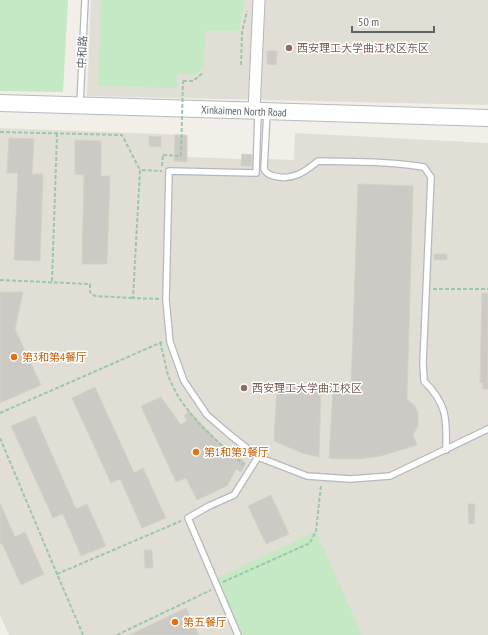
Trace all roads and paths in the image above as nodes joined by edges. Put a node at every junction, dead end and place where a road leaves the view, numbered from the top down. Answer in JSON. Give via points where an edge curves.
{"nodes":[{"id":1,"x":85,"y":0,"type":"edge"},
{"id":2,"x":259,"y":0,"type":"edge"},
{"id":3,"x":248,"y":6,"type":"dead end"},
{"id":4,"x":242,"y":43,"type":"junction"},
{"id":5,"x":239,"y":46,"type":"dead end"},
{"id":6,"x":241,"y":65,"type":"dead end"},
{"id":7,"x":204,"y":72,"type":"dead end"},
{"id":8,"x":0,"y":103,"type":"edge"},
{"id":9,"x":80,"y":104,"type":"junction"},
{"id":10,"x":260,"y":112,"type":"junction"},
{"id":11,"x":488,"y":118,"type":"edge"},
{"id":12,"x":0,"y":132,"type":"edge"},
{"id":13,"x":57,"y":134,"type":"junction"},
{"id":14,"x":140,"y":170,"type":"junction"},
{"id":15,"x":0,"y":280,"type":"edge"},
{"id":16,"x":52,"y":281,"type":"junction"},
{"id":17,"x":426,"y":289,"type":"junction"},
{"id":18,"x":488,"y":289,"type":"edge"},
{"id":19,"x":133,"y":298,"type":"junction"},
{"id":20,"x":166,"y":300,"type":"junction"},
{"id":21,"x":169,"y":338,"type":"junction"},
{"id":22,"x":0,"y":413,"type":"edge"},
{"id":23,"x":488,"y":429,"type":"edge"},
{"id":24,"x":0,"y":438,"type":"edge"},
{"id":25,"x":446,"y":450,"type":"junction"},
{"id":26,"x":258,"y":457,"type":"junction"},
{"id":27,"x":322,"y":477,"type":"junction"},
{"id":28,"x":188,"y":518,"type":"junction"},
{"id":29,"x":57,"y":574,"type":"junction"},
{"id":30,"x":218,"y":587,"type":"junction"},
{"id":31,"x":83,"y":635,"type":"edge"},
{"id":32,"x":117,"y":635,"type":"edge"},
{"id":33,"x":238,"y":635,"type":"edge"}],
"edges":[{"from":1,"to":9,"type":"lane","name":"中和路"},
{"from":2,"to":10,"type":"street"},
{"from":3,"to":4,"type":"path"},
{"from":4,"to":5,"type":"path"},
{"from":4,"to":6,"type":"path"},
{"from":7,"to":14,"type":"path","bridge":true,"via":[[194,81],[183,81],[181,156],[163,155],[162,171]]},
{"from":8,"to":9,"type":"street","name":"Xinkaimen North Road"},
{"from":9,"to":10,"type":"street","name":"Xinkaimen North Road"},
{"from":10,"to":11,"type":"street","name":"Xinkaimen North Road"},
{"from":10,"to":17,"type":"lane","via":[[264,169],[270,175],[284,178],[297,176],[318,161],[402,163],[424,167],[431,177]]},
{"from":10,"to":20,"type":"lane","via":[[256,173],[169,171]]},
{"from":12,"to":13,"type":"path"},
{"from":13,"to":14,"type":"path","via":[[122,135]]},
{"from":13,"to":16,"type":"path"},
{"from":14,"to":19,"type":"path"},
{"from":15,"to":16,"type":"path"},
{"from":16,"to":19,"type":"path","via":[[90,284],[90,292],[95,296]]},
{"from":17,"to":18,"type":"path"},
{"from":17,"to":25,"type":"lane","via":[[424,381],[434,391],[443,407],[447,424]]},
{"from":19,"to":20,"type":"path"},
{"from":20,"to":21,"type":"lane"},
{"from":21,"to":22,"type":"path"},
{"from":21,"to":26,"type":"lane","via":[[184,381],[207,415]]},
{"from":23,"to":25,"type":"lane"},
{"from":24,"to":29,"type":"path"},
{"from":25,"to":27,"type":"lane","via":[[390,476],[350,479]]},
{"from":26,"to":27,"type":"lane","via":[[307,476]]},
{"from":26,"to":28,"type":"lane","via":[[234,495]]},
{"from":27,"to":30,"type":"path","via":[[316,531],[310,543],[220,583]]},
{"from":28,"to":29,"type":"path"},
{"from":28,"to":30,"type":"lane"},
{"from":29,"to":31,"type":"path"},
{"from":30,"to":32,"type":"path"},
{"from":30,"to":33,"type":"lane"}]}
